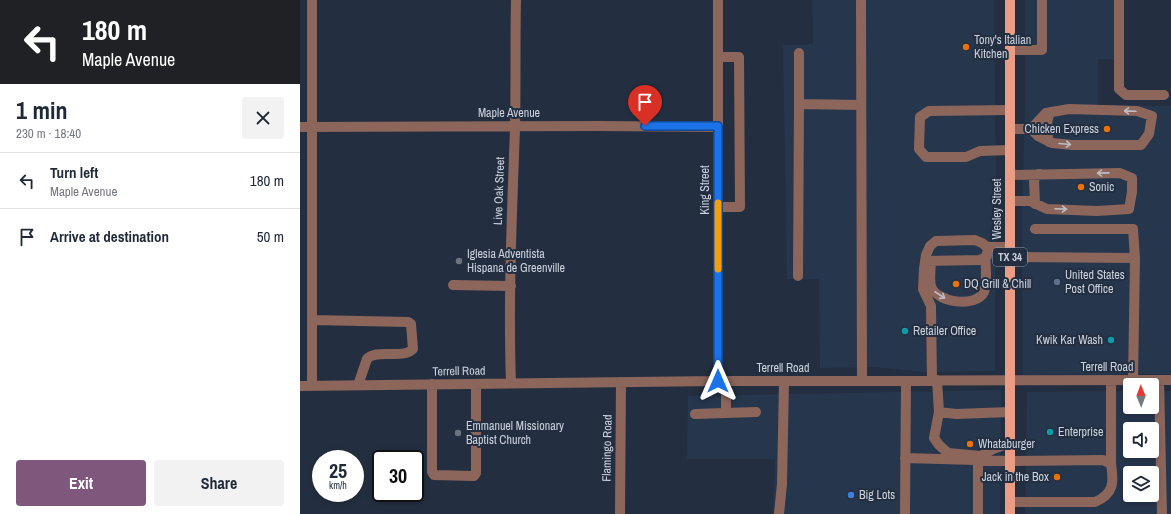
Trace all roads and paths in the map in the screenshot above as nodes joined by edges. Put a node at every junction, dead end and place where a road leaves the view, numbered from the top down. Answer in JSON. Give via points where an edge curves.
{"nodes":[{"id":1,"x":312,"y":0,"type":"edge"},
{"id":2,"x":516,"y":0,"type":"edge"},
{"id":3,"x":718,"y":0,"type":"edge"},
{"id":4,"x":861,"y":0,"type":"edge"},
{"id":5,"x":1010,"y":0,"type":"edge"},
{"id":6,"x":1042,"y":0,"type":"edge"},
{"id":7,"x":1119,"y":0,"type":"edge"},
{"id":8,"x":1010,"y":50,"type":"junction"},
{"id":9,"x":799,"y":53,"type":"dead end"},
{"id":10,"x":718,"y":57,"type":"junction"},
{"id":11,"x":1164,"y":95,"type":"dead end"},
{"id":12,"x":799,"y":104,"type":"junction"},
{"id":13,"x":861,"y":105,"type":"junction"},
{"id":14,"x":1010,"y":110,"type":"junction"},
{"id":15,"x":1050,"y":112,"type":"junction"},
{"id":16,"x":515,"y":126,"type":"junction"},
{"id":17,"x":718,"y":126,"type":"junction"},
{"id":18,"x":300,"y":128,"type":"edge"},
{"id":19,"x":311,"y":128,"type":"junction"},
{"id":20,"x":1031,"y":129,"type":"junction"},
{"id":21,"x":1010,"y":130,"type":"junction"},
{"id":22,"x":1049,"y":142,"type":"junction"},
{"id":23,"x":1010,"y":150,"type":"junction"},
{"id":24,"x":1039,"y":174,"type":"junction"},
{"id":25,"x":1010,"y":175,"type":"junction"},
{"id":26,"x":1010,"y":200,"type":"junction"},
{"id":27,"x":1035,"y":204,"type":"junction"},
{"id":28,"x":718,"y":207,"type":"junction"},
{"id":29,"x":1035,"y":229,"type":"dead end"},
{"id":30,"x":986,"y":252,"type":"junction"},
{"id":31,"x":1010,"y":252,"type":"junction"},
{"id":32,"x":1135,"y":258,"type":"junction"},
{"id":33,"x":928,"y":261,"type":"junction"},
{"id":34,"x":798,"y":276,"type":"dead end"},
{"id":35,"x":453,"y":285,"type":"dead end"},
{"id":36,"x":511,"y":286,"type":"junction"},
{"id":37,"x":312,"y":320,"type":"junction"},
{"id":38,"x":1133,"y":378,"type":"edge"},
{"id":39,"x":1010,"y":380,"type":"junction"},
{"id":40,"x":1112,"y":380,"type":"junction"},
{"id":41,"x":1123,"y":380,"type":"edge"},
{"id":42,"x":1159,"y":380,"type":"joint"},
{"id":43,"x":1171,"y":380,"type":"edge"},
{"id":44,"x":722,"y":381,"type":"junction"},
{"id":45,"x":784,"y":381,"type":"junction"},
{"id":46,"x":862,"y":381,"type":"junction"},
{"id":47,"x":906,"y":381,"type":"junction"},
{"id":48,"x":935,"y":381,"type":"junction"},
{"id":49,"x":621,"y":382,"type":"junction"},
{"id":50,"x":432,"y":384,"type":"junction"},
{"id":51,"x":476,"y":384,"type":"junction"},
{"id":52,"x":511,"y":384,"type":"junction"},
{"id":53,"x":358,"y":385,"type":"junction"},
{"id":54,"x":300,"y":386,"type":"edge"},
{"id":55,"x":312,"y":386,"type":"junction"},
{"id":56,"x":756,"y":412,"type":"dead end"},
{"id":57,"x":939,"y":412,"type":"junction"},
{"id":58,"x":1010,"y":412,"type":"junction"},
{"id":59,"x":726,"y":413,"type":"junction"},
{"id":60,"x":695,"y":414,"type":"dead end"},
{"id":61,"x":1010,"y":443,"type":"junction"},
{"id":62,"x":905,"y":458,"type":"junction"},
{"id":63,"x":978,"y":460,"type":"junction"},
{"id":64,"x":1010,"y":461,"type":"junction"},
{"id":65,"x":1111,"y":464,"type":"junction"},
{"id":66,"x":1010,"y":502,"type":"junction"},
{"id":67,"x":620,"y":514,"type":"edge"},
{"id":68,"x":779,"y":514,"type":"edge"},
{"id":69,"x":905,"y":514,"type":"edge"},
{"id":70,"x":978,"y":514,"type":"edge"},
{"id":71,"x":1010,"y":514,"type":"edge"},
{"id":72,"x":1162,"y":514,"type":"edge"}],
"edges":[{"from":1,"to":19,"type":"street"},
{"from":2,"to":16,"type":"street","name":"Live Oak Street"},
{"from":3,"to":10,"type":"street","name":"King Street"},
{"from":4,"to":13,"type":"street"},
{"from":5,"to":8,"type":"main road","name":"Wesley Street","number":"TX 34"},
{"from":6,"to":8,"type":"street","via":[[1042,50]]},
{"from":7,"to":11,"type":"street","via":[[1119,89],[1126,95]]},
{"from":8,"to":14,"type":"main road","name":"Wesley Street","number":"TX 34"},
{"from":9,"to":12,"type":"street"},
{"from":10,"to":17,"type":"street","name":"King Street"},
{"from":10,"to":28,"type":"street","via":[[739,58],[740,207]]},
{"from":12,"to":13,"type":"street"},
{"from":12,"to":34,"type":"street"},
{"from":13,"to":46,"type":"street"},
{"from":14,"to":21,"type":"main road","name":"Wesley Street","number":"TX 34"},
{"from":14,"to":23,"type":"street","via":[[929,111],[920,117],[919,149],[926,157],[966,157],[980,151]]},
{"from":15,"to":20,"type":"street"},
{"from":15,"to":22,"type":"street","via":[[1047,119]]},
{"from":22,"to":15,"type":"street","one_way":true,"via":[[1072,145],[1141,145],[1149,134],[1152,116],[1137,111]]},
{"from":16,"to":17,"type":"street","name":"Maple Avenue"},
{"from":16,"to":19,"type":"street","name":"Maple Avenue"},
{"from":16,"to":36,"type":"street","name":"Live Oak Street"},
{"from":17,"to":28,"type":"street","name":"King Street"},
{"from":18,"to":19,"type":"street","name":"Maple Avenue"},
{"from":19,"to":37,"type":"street"},
{"from":20,"to":21,"type":"street"},
{"from":20,"to":22,"type":"street"},
{"from":21,"to":23,"type":"main road","name":"Wesley Street","number":"TX 34"},
{"from":23,"to":25,"type":"main road","name":"Wesley Street","number":"TX 34"},
{"from":24,"to":25,"type":"street"},
{"from":24,"to":27,"type":"street","via":[[1034,179]]},
{"from":27,"to":24,"type":"street","one_way":true,"via":[[1047,209],[1129,209],[1132,192],[1132,178],[1120,172]]},
{"from":25,"to":26,"type":"main road","name":"Wesley Street","number":"TX 34"},
{"from":26,"to":27,"type":"street"},
{"from":26,"to":31,"type":"main road","name":"Wesley Street","number":"TX 34"},
{"from":28,"to":44,"type":"street","name":"King Street"},
{"from":29,"to":32,"type":"street","via":[[1133,229]]},
{"from":30,"to":31,"type":"street"},
{"from":30,"to":33,"type":"street","via":[[980,260]]},
{"from":30,"to":33,"type":"street","via":[[982,243],[975,240],[936,241],[930,246]]},
{"from":33,"to":30,"type":"street","one_way":true,"via":[[931,286],[935,293],[950,301],[968,301],[978,298],[984,291]]},
{"from":31,"to":32,"type":"street"},
{"from":31,"to":39,"type":"main road","name":"Wesley Street","number":"TX 34"},
{"from":32,"to":38,"type":"street"},
{"from":33,"to":48,"type":"street","via":[[923,289],[932,306]]},
{"from":35,"to":36,"type":"street"},
{"from":36,"to":52,"type":"street","name":"Live Oak Street"},
{"from":37,"to":53,"type":"street","via":[[411,324],[413,349],[408,353],[369,356]]},
{"from":37,"to":55,"type":"street"},
{"from":39,"to":40,"type":"street","name":"Terrell Road"},
{"from":39,"to":48,"type":"street","name":"Terrell Road"},
{"from":39,"to":58,"type":"main road","name":"Wesley Street","number":"TX 34"},
{"from":40,"to":41,"type":"street","name":"Terrell Road"},
{"from":40,"to":65,"type":"street"},
{"from":42,"to":43,"type":"street","name":"Terrell Road"},
{"from":42,"to":72,"type":"street"},
{"from":44,"to":45,"type":"street","name":"Terrell Road"},
{"from":44,"to":49,"type":"street","name":"Terrell Road"},
{"from":44,"to":59,"type":"street","name":"King Street"},
{"from":45,"to":46,"type":"street","name":"Terrell Road"},
{"from":45,"to":68,"type":"street"},
{"from":46,"to":47,"type":"street","name":"Terrell Road"},
{"from":47,"to":48,"type":"street","name":"Terrell Road"},
{"from":47,"to":62,"type":"street"},
{"from":48,"to":57,"type":"street"},
{"from":49,"to":52,"type":"street","name":"Terrell Road"},
{"from":49,"to":67,"type":"street","name":"Flamingo Road"},
{"from":50,"to":51,"type":"street","name":"Terrell Road"},
{"from":50,"to":51,"type":"street","via":[[432,472],[434,475],[474,476]]},
{"from":50,"to":53,"type":"street","name":"Terrell Road"},
{"from":51,"to":52,"type":"street","name":"Terrell Road"},
{"from":53,"to":55,"type":"street","name":"Terrell Road"},
{"from":54,"to":55,"type":"street","name":"Terrell Road"},
{"from":56,"to":59,"type":"street"},
{"from":57,"to":58,"type":"street"},
{"from":57,"to":61,"type":"street","via":[[934,438],[948,453],[981,456]]},
{"from":58,"to":61,"type":"main road","name":"Wesley Street","number":"TX 34"},
{"from":59,"to":60,"type":"street"},
{"from":61,"to":64,"type":"main road","name":"Wesley Street","number":"TX 34"},
{"from":62,"to":63,"type":"street"},
{"from":62,"to":69,"type":"street"},
{"from":63,"to":64,"type":"street"},
{"from":63,"to":70,"type":"street"},
{"from":64,"to":65,"type":"street","via":[[1103,460]]},
{"from":64,"to":66,"type":"main road","name":"Wesley Street","number":"TX 34"},
{"from":65,"to":66,"type":"street","via":[[1113,480],[1109,492],[1103,499],[1095,502]]},
{"from":66,"to":71,"type":"main road","name":"Wesley Street","number":"TX 34"}]}
